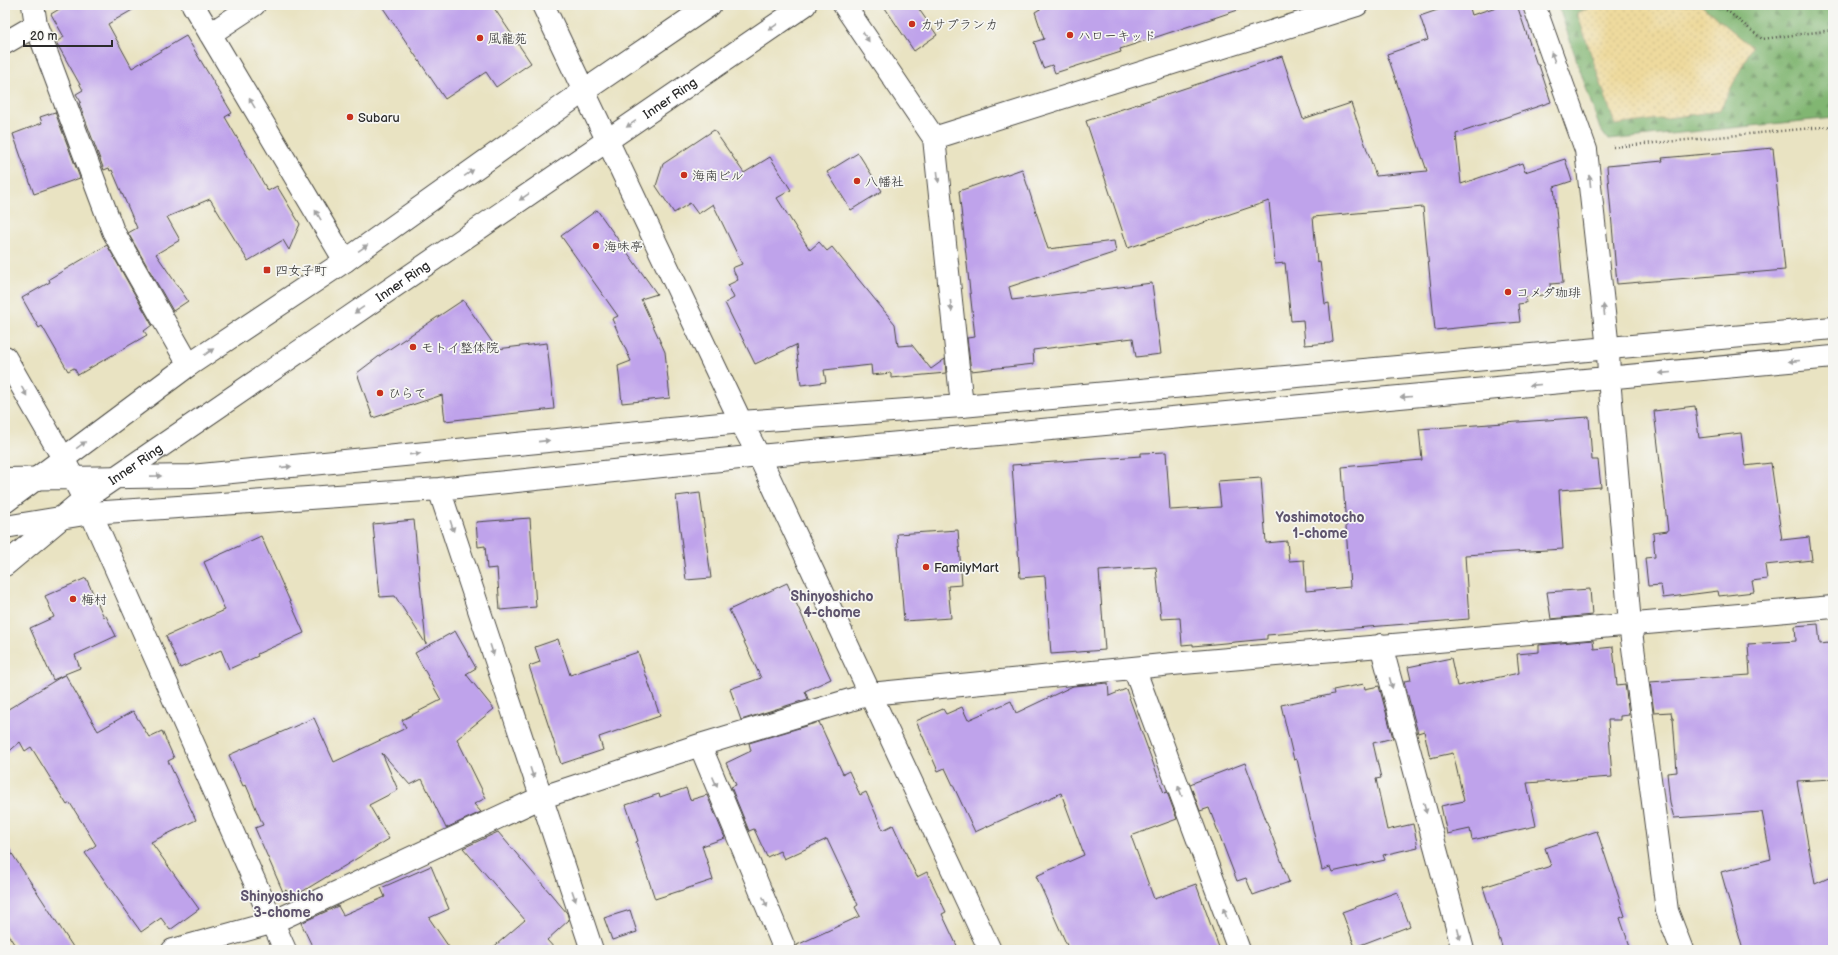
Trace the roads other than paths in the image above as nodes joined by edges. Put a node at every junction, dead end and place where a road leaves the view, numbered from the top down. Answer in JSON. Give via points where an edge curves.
{"nodes":[{"id":1,"x":193,"y":5,"type":"edge"},
{"id":2,"x":254,"y":5,"type":"edge"},
{"id":3,"x":543,"y":5,"type":"edge"},
{"id":4,"x":710,"y":5,"type":"edge"},
{"id":5,"x":805,"y":5,"type":"edge"},
{"id":6,"x":844,"y":5,"type":"edge"},
{"id":7,"x":1357,"y":5,"type":"edge"},
{"id":8,"x":1534,"y":5,"type":"edge"},
{"id":9,"x":34,"y":15,"type":"edge"},
{"id":10,"x":210,"y":34,"type":"junction"},
{"id":11,"x":5,"y":43,"type":"edge"},
{"id":12,"x":584,"y":91,"type":"junction"},
{"id":13,"x":934,"y":138,"type":"junction"},
{"id":14,"x":607,"y":140,"type":"junction"},
{"id":15,"x":345,"y":261,"type":"junction"},
{"id":16,"x":1833,"y":328,"type":"edge"},
{"id":17,"x":1608,"y":349,"type":"junction"},
{"id":18,"x":5,"y":357,"type":"edge"},
{"id":19,"x":1833,"y":357,"type":"edge"},
{"id":20,"x":189,"y":365,"type":"junction"},
{"id":21,"x":1609,"y":378,"type":"junction"},
{"id":22,"x":962,"y":406,"type":"junction"},
{"id":23,"x":741,"y":422,"type":"junction"},
{"id":24,"x":759,"y":456,"type":"junction"},
{"id":25,"x":63,"y":458,"type":"junction"},
{"id":26,"x":116,"y":477,"type":"junction"},
{"id":27,"x":37,"y":478,"type":"junction"},
{"id":28,"x":73,"y":478,"type":"junction"},
{"id":29,"x":5,"y":479,"type":"edge"},
{"id":30,"x":439,"y":489,"type":"junction"},
{"id":31,"x":5,"y":502,"type":"edge"},
{"id":32,"x":88,"y":506,"type":"junction"},
{"id":33,"x":60,"y":518,"type":"junction"},
{"id":34,"x":5,"y":527,"type":"edge"},
{"id":35,"x":5,"y":565,"type":"edge"},
{"id":36,"x":1833,"y":607,"type":"edge"},
{"id":37,"x":1630,"y":624,"type":"junction"},
{"id":38,"x":1381,"y":645,"type":"junction"},
{"id":39,"x":1134,"y":668,"type":"junction"},
{"id":40,"x":870,"y":694,"type":"junction"},
{"id":41,"x":700,"y":746,"type":"junction"},
{"id":42,"x":540,"y":798,"type":"junction"},
{"id":43,"x":271,"y":923,"type":"junction"},
{"id":44,"x":173,"y":950,"type":"edge"},
{"id":45,"x":284,"y":950,"type":"edge"},
{"id":46,"x":592,"y":950,"type":"edge"},
{"id":47,"x":785,"y":950,"type":"edge"},
{"id":48,"x":990,"y":950,"type":"edge"},
{"id":49,"x":1239,"y":950,"type":"edge"},
{"id":50,"x":1463,"y":950,"type":"edge"},
{"id":51,"x":1682,"y":950,"type":"edge"}],
"edges":[{"from":1,"to":10,"type":"street"},
{"from":2,"to":10,"type":"street"},
{"from":3,"to":12,"type":"street"},
{"from":4,"to":12,"type":"street"},
{"from":5,"to":14,"type":"street","name":"Inner Ring","one_way":true},
{"from":6,"to":13,"type":"street","one_way":true},
{"from":7,"to":13,"type":"street"},
{"from":17,"to":8,"type":"street","one_way":true,"via":[[1586,150]]},
{"from":9,"to":11,"type":"street"},
{"from":9,"to":20,"type":"street","via":[[113,231]]},
{"from":15,"to":10,"type":"street","one_way":true},
{"from":12,"to":14,"type":"street"},
{"from":15,"to":12,"type":"street","one_way":true},
{"from":13,"to":22,"type":"street","one_way":true},
{"from":14,"to":23,"type":"street"},
{"from":14,"to":26,"type":"street","name":"Inner Ring","one_way":true},
{"from":20,"to":15,"type":"street","one_way":true},
{"from":16,"to":17,"type":"street"},
{"from":17,"to":21,"type":"street"},
{"from":17,"to":22,"type":"street"},
{"from":18,"to":25,"type":"street","one_way":true},
{"from":19,"to":21,"type":"street","one_way":true},
{"from":25,"to":20,"type":"street","one_way":true},
{"from":21,"to":24,"type":"street","one_way":true},
{"from":21,"to":37,"type":"street"},
{"from":22,"to":23,"type":"street"},
{"from":23,"to":24,"type":"street"},
{"from":26,"to":23,"type":"street","one_way":true,"via":[[191,476]]},
{"from":24,"to":30,"type":"street"},
{"from":24,"to":40,"type":"street"},
{"from":25,"to":27,"type":"street"},
{"from":25,"to":28,"type":"street"},
{"from":26,"to":28,"type":"street"},
{"from":26,"to":32,"type":"street","name":"Inner Ring"},
{"from":27,"to":28,"type":"street"},
{"from":27,"to":29,"type":"street"},
{"from":27,"to":31,"type":"street"},
{"from":28,"to":32,"type":"street"},
{"from":30,"to":32,"type":"street"},
{"from":30,"to":42,"type":"street","one_way":true},
{"from":32,"to":33,"type":"street","name":"Inner Ring"},
{"from":32,"to":43,"type":"street"},
{"from":33,"to":34,"type":"street"},
{"from":33,"to":35,"type":"street","name":"Inner Ring"},
{"from":36,"to":37,"type":"street"},
{"from":37,"to":38,"type":"street"},
{"from":37,"to":51,"type":"street","via":[[1666,911]]},
{"from":38,"to":39,"type":"street"},
{"from":38,"to":50,"type":"street","one_way":true},
{"from":39,"to":40,"type":"street"},
{"from":49,"to":39,"type":"street","one_way":true},
{"from":40,"to":41,"type":"street"},
{"from":40,"to":48,"type":"street"},
{"from":41,"to":42,"type":"street"},
{"from":41,"to":47,"type":"street","one_way":true},
{"from":42,"to":43,"type":"street"},
{"from":42,"to":46,"type":"street","one_way":true},
{"from":43,"to":44,"type":"street"},
{"from":43,"to":45,"type":"street"}]}
